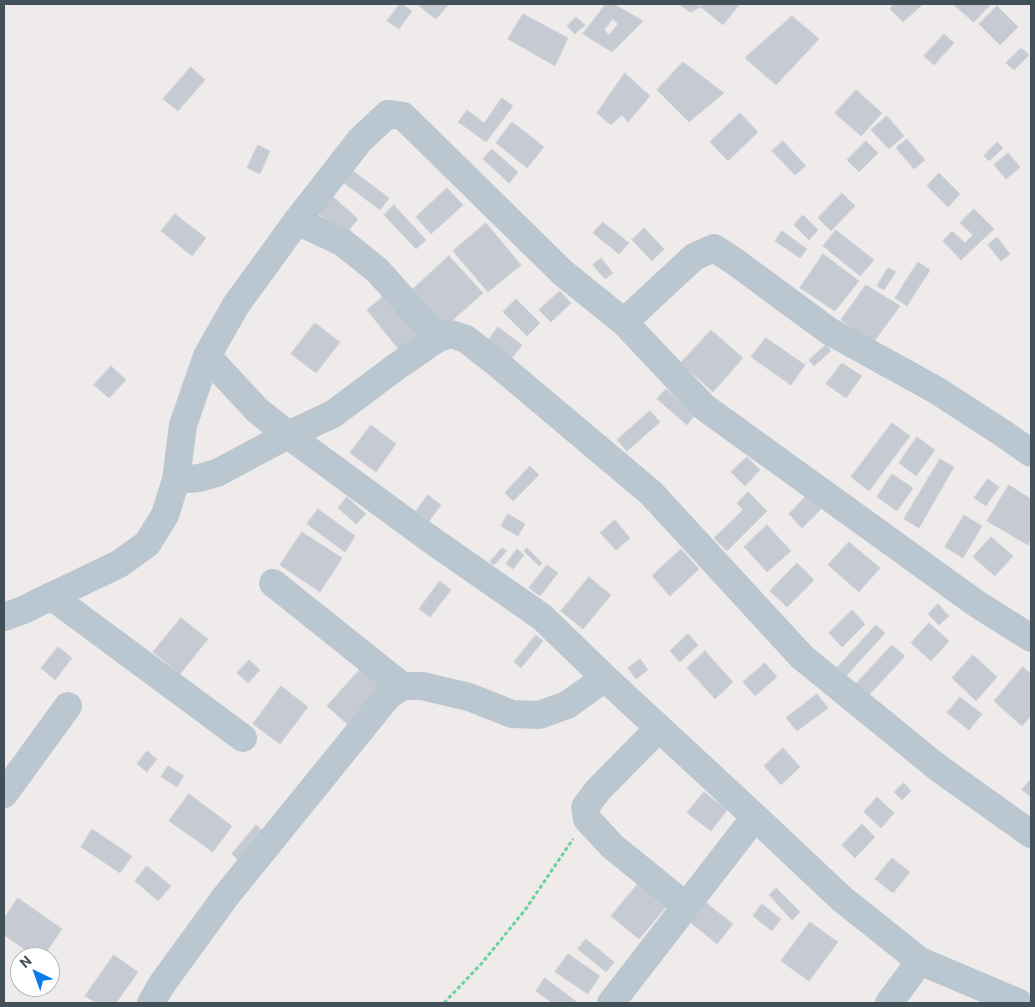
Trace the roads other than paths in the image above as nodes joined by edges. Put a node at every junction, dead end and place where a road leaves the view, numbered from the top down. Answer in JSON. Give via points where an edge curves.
{"nodes":[{"id":1,"x":297,"y":221,"type":"junction"},
{"id":2,"x":624,"y":322,"type":"junction"},
{"id":3,"x":438,"y":338,"type":"junction"},
{"id":4,"x":207,"y":356,"type":"junction"},
{"id":5,"x":288,"y":435,"type":"junction"},
{"id":6,"x":1031,"y":453,"type":"edge"},
{"id":7,"x":176,"y":480,"type":"junction"},
{"id":8,"x":273,"y":583,"type":"dead end"},
{"id":9,"x":51,"y":596,"type":"junction"},
{"id":10,"x":4,"y":618,"type":"edge"},
{"id":11,"x":1031,"y":638,"type":"edge"},
{"id":12,"x":605,"y":678,"type":"junction"},
{"id":13,"x":402,"y":686,"type":"junction"},
{"id":14,"x":68,"y":706,"type":"dead end"},
{"id":15,"x":659,"y":728,"type":"junction"},
{"id":16,"x":243,"y":738,"type":"dead end"},
{"id":17,"x":4,"y":794,"type":"edge"},
{"id":18,"x":755,"y":817,"type":"junction"},
{"id":19,"x":1031,"y":834,"type":"edge"},
{"id":20,"x":686,"y":906,"type":"junction"},
{"id":21,"x":920,"y":961,"type":"junction"},
{"id":22,"x":151,"y":1003,"type":"edge"},
{"id":23,"x":611,"y":1003,"type":"edge"},
{"id":24,"x":889,"y":1003,"type":"edge"},
{"id":25,"x":1019,"y":1003,"type":"edge"}],
"edges":[{"from":1,"to":2,"type":"street","via":[[360,140],[388,114],[403,116],[563,273]]},
{"from":1,"to":3,"type":"street","via":[[342,242],[377,270]]},
{"from":1,"to":4,"type":"street","via":[[236,305]]},
{"from":2,"to":6,"type":"street","via":[[694,256],[714,248],[829,331],[936,390]]},
{"from":2,"to":11,"type":"street","via":[[704,407],[976,604]]},
{"from":3,"to":5,"type":"street","via":[[333,414]]},
{"from":3,"to":19,"type":"street","via":[[451,334],[466,339],[499,365],[652,493],[802,657],[937,767]]},
{"from":4,"to":5,"type":"street","via":[[257,410]]},
{"from":4,"to":7,"type":"street","via":[[183,425]]},
{"from":5,"to":7,"type":"street","via":[[217,472]]},
{"from":5,"to":12,"type":"street","via":[[542,617]]},
{"from":7,"to":9,"type":"street","via":[[165,516],[147,544],[119,564]]},
{"from":8,"to":13,"type":"street"},
{"from":9,"to":10,"type":"street"},
{"from":9,"to":16,"type":"street"},
{"from":12,"to":13,"type":"street","via":[[567,705],[539,715],[512,714],[469,697],[422,686]]},
{"from":12,"to":15,"type":"street"},
{"from":13,"to":22,"type":"street","via":[[388,696],[226,896]]},
{"from":14,"to":17,"type":"street"},
{"from":15,"to":18,"type":"street"},
{"from":15,"to":20,"type":"street","via":[[598,790],[586,807],[586,819],[612,846]]},
{"from":18,"to":20,"type":"street"},
{"from":18,"to":21,"type":"street","via":[[842,899]]},
{"from":20,"to":23,"type":"street"},
{"from":21,"to":24,"type":"street"},
{"from":21,"to":25,"type":"street"}]}
